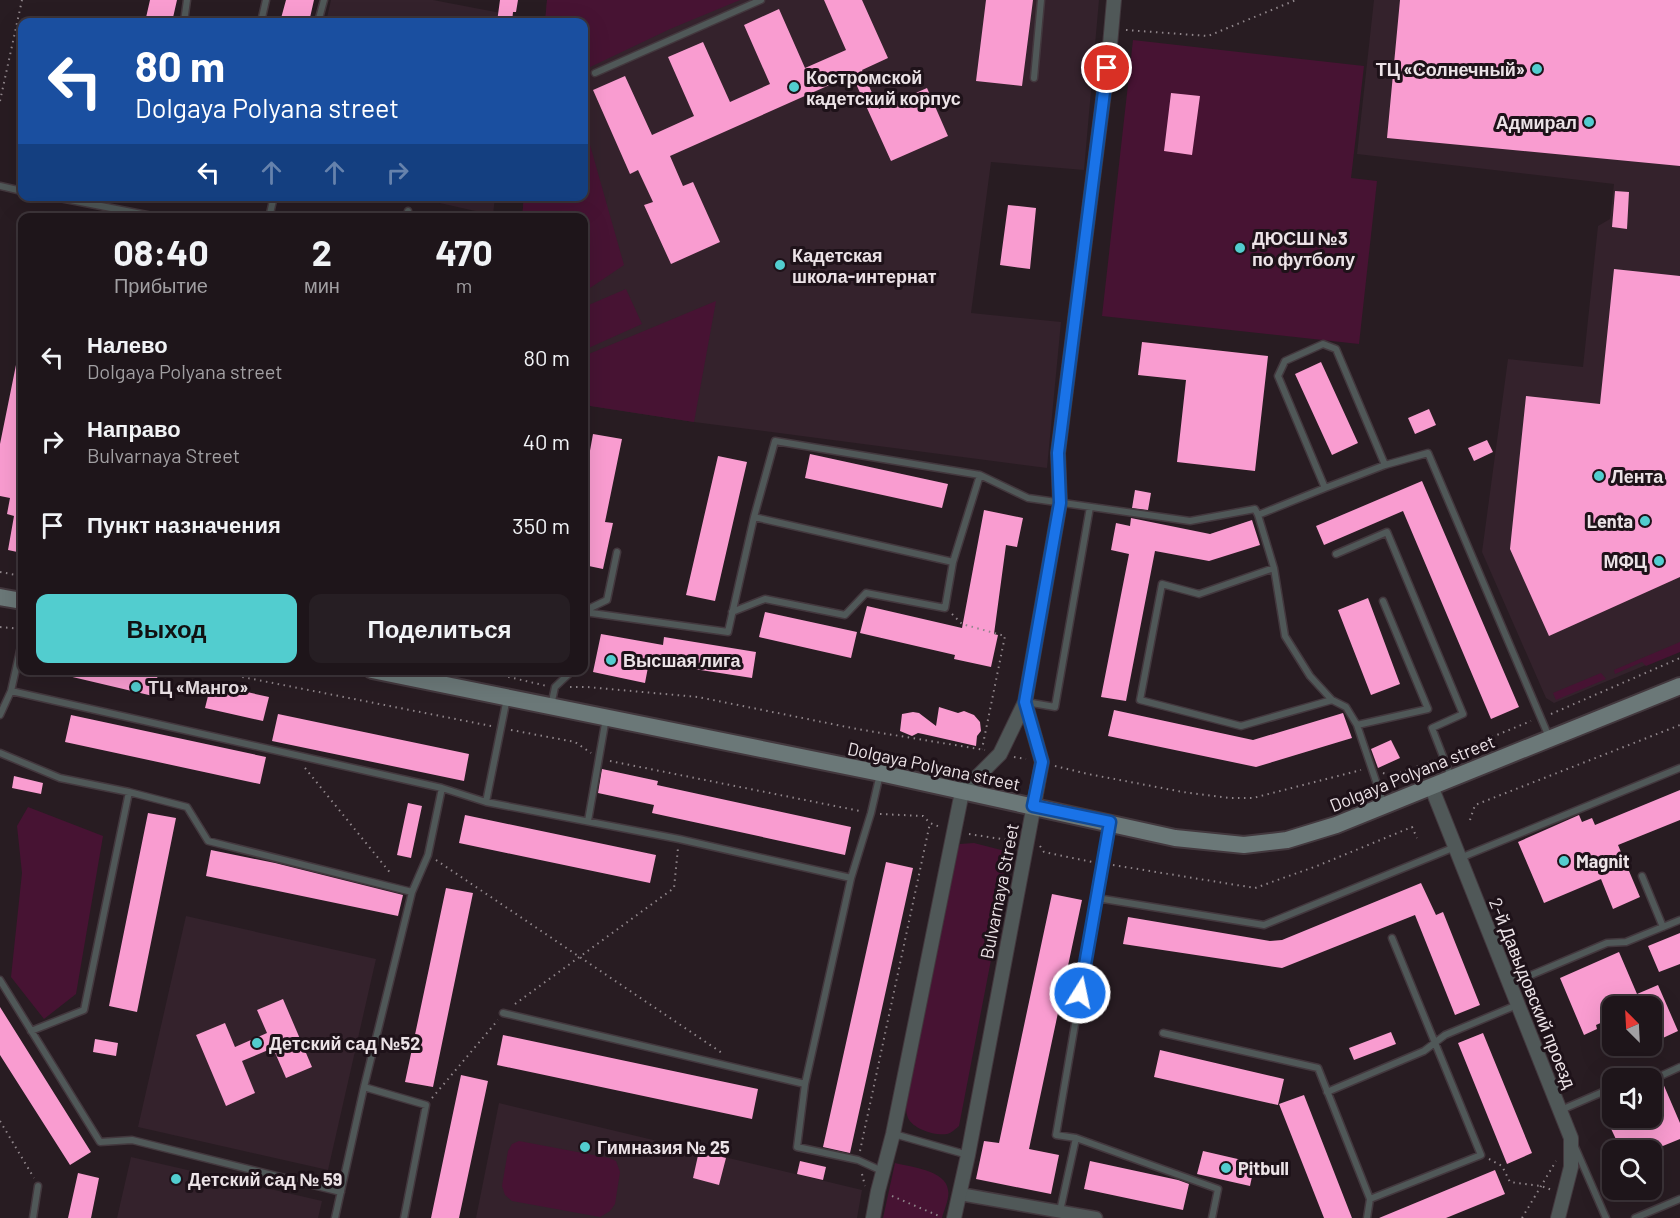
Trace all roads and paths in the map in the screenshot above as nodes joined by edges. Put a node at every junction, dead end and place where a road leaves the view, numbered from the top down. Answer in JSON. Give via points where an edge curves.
{"nodes":[{"id":1,"x":22,"y":0,"type":"edge"},
{"id":2,"x":187,"y":0,"type":"edge"},
{"id":3,"x":266,"y":0,"type":"edge"},
{"id":4,"x":324,"y":0,"type":"edge"},
{"id":5,"x":760,"y":0,"type":"edge"},
{"id":6,"x":1041,"y":0,"type":"edge"},
{"id":7,"x":1114,"y":0,"type":"edge"},
{"id":8,"x":1296,"y":0,"type":"edge"},
{"id":9,"x":18,"y":18,"type":"edge"},
{"id":10,"x":18,"y":18,"type":"edge"},
{"id":11,"x":185,"y":18,"type":"edge"},
{"id":12,"x":262,"y":18,"type":"edge"},
{"id":13,"x":319,"y":18,"type":"edge"},
{"id":14,"x":1112,"y":29,"type":"junction"},
{"id":15,"x":595,"y":73,"type":"dead end"},
{"id":16,"x":1034,"y":78,"type":"dead end"},
{"id":17,"x":0,"y":101,"type":"edge"},
{"id":18,"x":0,"y":186,"type":"edge"},
{"id":19,"x":18,"y":190,"type":"edge"},
{"id":20,"x":77,"y":201,"type":"edge"},
{"id":21,"x":141,"y":213,"type":"edge"},
{"id":22,"x":1385,"y":465,"type":"junction"},
{"id":23,"x":980,"y":475,"type":"junction"},
{"id":24,"x":1325,"y":488,"type":"junction"},
{"id":25,"x":1060,"y":503,"type":"junction"},
{"id":26,"x":1090,"y":507,"type":"junction"},
{"id":27,"x":1258,"y":515,"type":"junction"},
{"id":28,"x":754,"y":517,"type":"junction"},
{"id":29,"x":617,"y":552,"type":"dead end"},
{"id":30,"x":1336,"y":554,"type":"dead end"},
{"id":31,"x":953,"y":562,"type":"junction"},
{"id":32,"x":1274,"y":568,"type":"junction"},
{"id":33,"x":0,"y":572,"type":"edge"},
{"id":34,"x":18,"y":575,"type":"edge"},
{"id":35,"x":0,"y":597,"type":"edge"},
{"id":36,"x":18,"y":600,"type":"edge"},
{"id":37,"x":1383,"y":601,"type":"dead end"},
{"id":38,"x":945,"y":608,"type":"junction"},
{"id":39,"x":588,"y":610,"type":"edge"},
{"id":40,"x":732,"y":612,"type":"junction"},
{"id":41,"x":588,"y":613,"type":"edge"},
{"id":42,"x":0,"y":627,"type":"edge"},
{"id":43,"x":18,"y":629,"type":"edge"},
{"id":44,"x":1680,"y":658,"type":"edge"},
{"id":45,"x":18,"y":660,"type":"edge"},
{"id":46,"x":232,"y":675,"type":"edge"},
{"id":47,"x":397,"y":675,"type":"edge"},
{"id":48,"x":501,"y":675,"type":"edge"},
{"id":49,"x":568,"y":675,"type":"edge"},
{"id":50,"x":1680,"y":686,"type":"edge"},
{"id":51,"x":555,"y":687,"type":"junction"},
{"id":52,"x":11,"y":691,"type":"junction"},
{"id":53,"x":508,"y":697,"type":"junction"},
{"id":54,"x":1332,"y":700,"type":"junction"},
{"id":55,"x":1025,"y":702,"type":"junction"},
{"id":56,"x":550,"y":707,"type":"junction"},
{"id":57,"x":0,"y":715,"type":"edge"},
{"id":58,"x":606,"y":718,"type":"junction"},
{"id":59,"x":1540,"y":718,"type":"junction"},
{"id":60,"x":1357,"y":725,"type":"junction"},
{"id":61,"x":1680,"y":725,"type":"edge"},
{"id":62,"x":501,"y":728,"type":"junction"},
{"id":63,"x":1550,"y":739,"type":"junction"},
{"id":64,"x":982,"y":750,"type":"junction"},
{"id":65,"x":0,"y":753,"type":"edge"},
{"id":66,"x":1000,"y":754,"type":"junction"},
{"id":67,"x":295,"y":756,"type":"junction"},
{"id":68,"x":1443,"y":756,"type":"junction"},
{"id":69,"x":599,"y":759,"type":"junction"},
{"id":70,"x":1042,"y":762,"type":"junction"},
{"id":71,"x":1370,"y":768,"type":"junction"},
{"id":72,"x":1680,"y":768,"type":"edge"},
{"id":73,"x":880,"y":773,"type":"junction"},
{"id":74,"x":1452,"y":778,"type":"junction"},
{"id":75,"x":1431,"y":786,"type":"junction"},
{"id":76,"x":442,"y":788,"type":"junction"},
{"id":77,"x":129,"y":792,"type":"junction"},
{"id":78,"x":962,"y":792,"type":"junction"},
{"id":79,"x":486,"y":802,"type":"junction"},
{"id":80,"x":1384,"y":805,"type":"junction"},
{"id":81,"x":1033,"y":806,"type":"junction"},
{"id":82,"x":871,"y":813,"type":"junction"},
{"id":83,"x":1470,"y":820,"type":"dead end"},
{"id":84,"x":588,"y":821,"type":"junction"},
{"id":85,"x":1110,"y":822,"type":"junction"},
{"id":86,"x":930,"y":823,"type":"junction"},
{"id":87,"x":954,"y":831,"type":"junction"},
{"id":88,"x":1417,"y":838,"type":"dead end"},
{"id":89,"x":679,"y":839,"type":"junction"},
{"id":90,"x":1026,"y":843,"type":"junction"},
{"id":91,"x":1457,"y":852,"type":"junction"},
{"id":92,"x":428,"y":855,"type":"junction"},
{"id":93,"x":1103,"y":863,"type":"junction"},
{"id":94,"x":1642,"y":876,"type":"dead end"},
{"id":95,"x":851,"y":878,"type":"junction"},
{"id":96,"x":404,"y":889,"type":"junction"},
{"id":97,"x":412,"y":892,"type":"junction"},
{"id":98,"x":1097,"y":898,"type":"junction"},
{"id":99,"x":1680,"y":920,"type":"edge"},
{"id":100,"x":1663,"y":927,"type":"junction"},
{"id":101,"x":1392,"y":938,"type":"dead end"},
{"id":102,"x":580,"y":958,"type":"junction"},
{"id":103,"x":0,"y":980,"type":"edge"},
{"id":104,"x":1509,"y":984,"type":"junction"},
{"id":105,"x":1518,"y":1004,"type":"junction"},
{"id":106,"x":503,"y":1013,"type":"junction"},
{"id":107,"x":31,"y":1031,"type":"junction"},
{"id":108,"x":1163,"y":1033,"type":"dead end"},
{"id":109,"x":1435,"y":1042,"type":"junction"},
{"id":110,"x":724,"y":1054,"type":"dead end"},
{"id":111,"x":1680,"y":1067,"type":"edge"},
{"id":112,"x":1662,"y":1075,"type":"edge"},
{"id":113,"x":805,"y":1084,"type":"junction"},
{"id":114,"x":364,"y":1087,"type":"junction"},
{"id":115,"x":1327,"y":1092,"type":"junction"},
{"id":116,"x":1602,"y":1092,"type":"edge"},
{"id":117,"x":426,"y":1105,"type":"junction"},
{"id":118,"x":1560,"y":1110,"type":"junction"},
{"id":119,"x":0,"y":1121,"type":"edge"},
{"id":120,"x":893,"y":1134,"type":"junction"},
{"id":121,"x":1076,"y":1138,"type":"junction"},
{"id":122,"x":1571,"y":1138,"type":"junction"},
{"id":123,"x":968,"y":1155,"type":"junction"},
{"id":124,"x":1481,"y":1155,"type":"junction"},
{"id":125,"x":1571,"y":1155,"type":"junction"},
{"id":126,"x":858,"y":1160,"type":"junction"},
{"id":127,"x":883,"y":1172,"type":"junction"},
{"id":128,"x":38,"y":1186,"type":"joint"},
{"id":129,"x":1541,"y":1186,"type":"junction"},
{"id":130,"x":866,"y":1190,"type":"dead end"},
{"id":131,"x":341,"y":1192,"type":"junction"},
{"id":132,"x":960,"y":1194,"type":"junction"},
{"id":133,"x":1565,"y":1194,"type":"junction"},
{"id":134,"x":892,"y":1196,"type":"dead end"},
{"id":135,"x":1680,"y":1198,"type":"edge"},
{"id":136,"x":1370,"y":1199,"type":"junction"},
{"id":137,"x":1060,"y":1212,"type":"junction"},
{"id":138,"x":939,"y":1216,"type":"dead end"},
{"id":139,"x":33,"y":1218,"type":"edge"},
{"id":140,"x":335,"y":1218,"type":"edge"},
{"id":141,"x":404,"y":1218,"type":"edge"},
{"id":142,"x":873,"y":1218,"type":"edge"},
{"id":143,"x":954,"y":1218,"type":"edge"},
{"id":144,"x":1095,"y":1218,"type":"edge"},
{"id":145,"x":1212,"y":1218,"type":"edge"},
{"id":146,"x":1367,"y":1218,"type":"edge"},
{"id":147,"x":1522,"y":1218,"type":"edge"},
{"id":148,"x":1558,"y":1218,"type":"edge"},
{"id":149,"x":1606,"y":1218,"type":"edge"},
{"id":150,"x":1635,"y":1218,"type":"edge"}],
"edges":[{"from":1,"to":10,"type":"path"},
{"from":2,"to":11,"type":"lane"},
{"from":3,"to":12,"type":"lane"},
{"from":4,"to":13,"type":"lane"},
{"from":5,"to":15,"type":"lane"},
{"from":6,"to":16,"type":"lane"},
{"from":7,"to":14,"type":"street","name":"Bulvarnaya Street"},
{"from":8,"to":14,"type":"path","via":[[1208,36]]},
{"from":9,"to":17,"type":"path"},
{"from":14,"to":25,"type":"street","name":"Bulvarnaya Street","via":[[1058,453]]},
{"from":18,"to":19,"type":"lane"},
{"from":20,"to":21,"type":"lane"},
{"from":22,"to":24,"type":"lane"},
{"from":22,"to":24,"type":"lane","via":[[1336,349],[1323,344],[1285,361],[1278,376]]},
{"from":22,"to":59,"type":"lane","via":[[1428,453]]},
{"from":23,"to":25,"type":"lane","via":[[1028,498]]},
{"from":23,"to":28,"type":"lane","via":[[775,441]]},
{"from":23,"to":31,"type":"lane"},
{"from":24,"to":27,"type":"lane"},
{"from":25,"to":26,"type":"lane"},
{"from":25,"to":55,"type":"street","name":"Bulvarnaya Street"},
{"from":26,"to":27,"type":"lane","via":[[1190,520],[1255,509]]},
{"from":26,"to":55,"type":"lane","via":[[1055,708]]},
{"from":27,"to":32,"type":"lane"},
{"from":28,"to":31,"type":"lane"},
{"from":28,"to":40,"type":"lane"},
{"from":29,"to":39,"type":"lane","via":[[607,600]]},
{"from":30,"to":68,"type":"lane","via":[[1388,532],[1463,714],[1431,728]]},
{"from":31,"to":38,"type":"lane"},
{"from":32,"to":54,"type":"lane","via":[[1285,636],[1310,676]]},
{"from":32,"to":54,"type":"lane","via":[[1199,594],[1162,584],[1140,700],[1241,726]]},
{"from":33,"to":34,"type":"path"},
{"from":35,"to":36,"type":"main road"},
{"from":37,"to":60,"type":"lane","via":[[1428,709]]},
{"from":38,"to":40,"type":"lane","via":[[866,593],[845,615],[765,599]]},
{"from":38,"to":64,"type":"path","via":[[962,624],[1005,636]]},
{"from":40,"to":41,"type":"lane","via":[[728,632]]},
{"from":42,"to":43,"type":"path"},
{"from":44,"to":59,"type":"path"},
{"from":45,"to":52,"type":"lane"},
{"from":46,"to":62,"type":"path"},
{"from":47,"to":53,"type":"main road","name":"Dolgaya Polyana street"},
{"from":48,"to":51,"type":"path"},
{"from":49,"to":51,"type":"lane"},
{"from":50,"to":63,"type":"main road","name":"Dolgaya Polyana street"},
{"from":51,"to":56,"type":"lane"},
{"from":51,"to":64,"type":"path","via":[[698,697]]},
{"from":52,"to":57,"type":"lane"},
{"from":52,"to":67,"type":"lane"},
{"from":53,"to":56,"type":"main road","name":"Dolgaya Polyana street"},
{"from":53,"to":62,"type":"lane"},
{"from":54,"to":60,"type":"lane","via":[[1346,707]]},
{"from":55,"to":66,"type":"street"},
{"from":55,"to":70,"type":"street","name":"Bulvarnaya Street"},
{"from":56,"to":58,"type":"main road","name":"Dolgaya Polyana street"},
{"from":58,"to":69,"type":"lane"},
{"from":58,"to":73,"type":"main road","name":"Dolgaya Polyana street"},
{"from":59,"to":63,"type":"lane"},
{"from":59,"to":68,"type":"path"},
{"from":60,"to":71,"type":"lane"},
{"from":61,"to":83,"type":"path","via":[[1475,805]]},
{"from":62,"to":69,"type":"path","via":[[575,742]]},
{"from":62,"to":79,"type":"lane"},
{"from":63,"to":74,"type":"main road","name":"Dolgaya Polyana street"},
{"from":64,"to":66,"type":"path"},
{"from":65,"to":77,"type":"lane","via":[[60,778]]},
{"from":66,"to":70,"type":"path"},
{"from":66,"to":78,"type":"street"},
{"from":67,"to":76,"type":"lane"},
{"from":67,"to":96,"type":"path"},
{"from":68,"to":71,"type":"path","via":[[1392,776]]},
{"from":68,"to":74,"type":"lane"},
{"from":69,"to":82,"type":"path"},
{"from":69,"to":84,"type":"lane"},
{"from":70,"to":71,"type":"path","via":[[1088,774],[1229,798],[1253,798]]},
{"from":70,"to":81,"type":"street","name":"Bulvarnaya Street"},
{"from":71,"to":80,"type":"lane"},
{"from":72,"to":91,"type":"lane"},
{"from":73,"to":78,"type":"main road","name":"Dolgaya Polyana street"},
{"from":73,"to":82,"type":"lane"},
{"from":74,"to":75,"type":"main road","name":"Dolgaya Polyana street"},
{"from":75,"to":80,"type":"main road","name":"Dolgaya Polyana street"},
{"from":75,"to":91,"type":"street","name":"2-й Давыдовский проезд"},
{"from":76,"to":79,"type":"lane"},
{"from":76,"to":92,"type":"lane"},
{"from":77,"to":96,"type":"lane","via":[[187,807],[208,840]]},
{"from":77,"to":107,"type":"lane","via":[[84,1010]]},
{"from":78,"to":81,"type":"main road","name":"Dolgaya Polyana street"},
{"from":78,"to":87,"type":"street"},
{"from":79,"to":84,"type":"lane"},
{"from":80,"to":85,"type":"main road","name":"Dolgaya Polyana street","via":[[1287,840],[1244,845],[1175,838]]},
{"from":81,"to":85,"type":"main road","name":"Dolgaya Polyana street"},
{"from":81,"to":90,"type":"street","name":"Bulvarnaya Street"},
{"from":82,"to":86,"type":"path","via":[[923,816]]},
{"from":82,"to":95,"type":"lane"},
{"from":84,"to":89,"type":"lane"},
{"from":85,"to":93,"type":"lane"},
{"from":86,"to":87,"type":"path"},
{"from":86,"to":126,"type":"path"},
{"from":87,"to":90,"type":"path"},
{"from":87,"to":120,"type":"street"},
{"from":88,"to":93,"type":"path","via":[[1412,827],[1255,888]]},
{"from":89,"to":95,"type":"lane"},
{"from":89,"to":102,"type":"path","via":[[675,888]]},
{"from":90,"to":93,"type":"path","via":[[1040,846],[1044,852]]},
{"from":90,"to":123,"type":"street","name":"Bulvarnaya Street"},
{"from":91,"to":98,"type":"lane","via":[[1264,925]]},
{"from":91,"to":104,"type":"street","name":"2-й Давыдовский проезд"},
{"from":92,"to":97,"type":"lane"},
{"from":92,"to":102,"type":"path"},
{"from":93,"to":98,"type":"lane"},
{"from":94,"to":100,"type":"lane"},
{"from":95,"to":113,"type":"lane"},
{"from":96,"to":97,"type":"lane"},
{"from":97,"to":114,"type":"lane"},
{"from":98,"to":121,"type":"lane","via":[[1056,1135]]},
{"from":99,"to":100,"type":"lane"},
{"from":100,"to":104,"type":"lane","via":[[1626,942],[1607,943]]},
{"from":101,"to":109,"type":"lane"},
{"from":102,"to":106,"type":"path"},
{"from":102,"to":110,"type":"path"},
{"from":103,"to":107,"type":"lane"},
{"from":104,"to":105,"type":"street","name":"2-й Давыдовский проезд"},
{"from":105,"to":109,"type":"lane"},
{"from":105,"to":118,"type":"street","name":"2-й Давыдовский проезд"},
{"from":106,"to":113,"type":"lane"},
{"from":106,"to":117,"type":"path"},
{"from":107,"to":131,"type":"lane","via":[[100,1142],[132,1140]]},
{"from":108,"to":115,"type":"lane","via":[[1318,1068]]},
{"from":109,"to":115,"type":"lane","via":[[1424,1051]]},
{"from":109,"to":124,"type":"lane"},
{"from":111,"to":112,"type":"lane"},
{"from":113,"to":126,"type":"lane","via":[[796,1147]]},
{"from":114,"to":117,"type":"lane"},
{"from":114,"to":131,"type":"lane"},
{"from":115,"to":136,"type":"lane"},
{"from":116,"to":118,"type":"lane"},
{"from":117,"to":141,"type":"lane"},
{"from":118,"to":122,"type":"street","name":"2-й Давыдовский проезд"},
{"from":119,"to":128,"type":"path"},
{"from":120,"to":123,"type":"lane"},
{"from":120,"to":127,"type":"street"},
{"from":121,"to":137,"type":"lane"},
{"from":121,"to":145,"type":"lane","via":[[1218,1189]]},
{"from":122,"to":125,"type":"street","name":"2-й Давыдовский проезд"},
{"from":122,"to":149,"type":"lane"},
{"from":123,"to":132,"type":"street","name":"Bulvarnaya Street"},
{"from":124,"to":129,"type":"path","via":[[1502,1166],[1510,1182]]},
{"from":124,"to":136,"type":"lane"},
{"from":125,"to":129,"type":"path","via":[[1556,1161]]},
{"from":125,"to":133,"type":"street","name":"2-й Давыдовский проезд"},
{"from":126,"to":127,"type":"lane"},
{"from":126,"to":130,"type":"path"},
{"from":127,"to":142,"type":"street"},
{"from":128,"to":139,"type":"lane"},
{"from":129,"to":133,"type":"path"},
{"from":129,"to":147,"type":"path"},
{"from":131,"to":140,"type":"lane"},
{"from":132,"to":137,"type":"street"},
{"from":132,"to":143,"type":"street","name":"Bulvarnaya Street"},
{"from":133,"to":148,"type":"street","name":"2-й Давыдовский проезд"},
{"from":134,"to":138,"type":"path"},
{"from":135,"to":150,"type":"lane"},
{"from":136,"to":146,"type":"lane"},
{"from":137,"to":144,"type":"street"}]}
